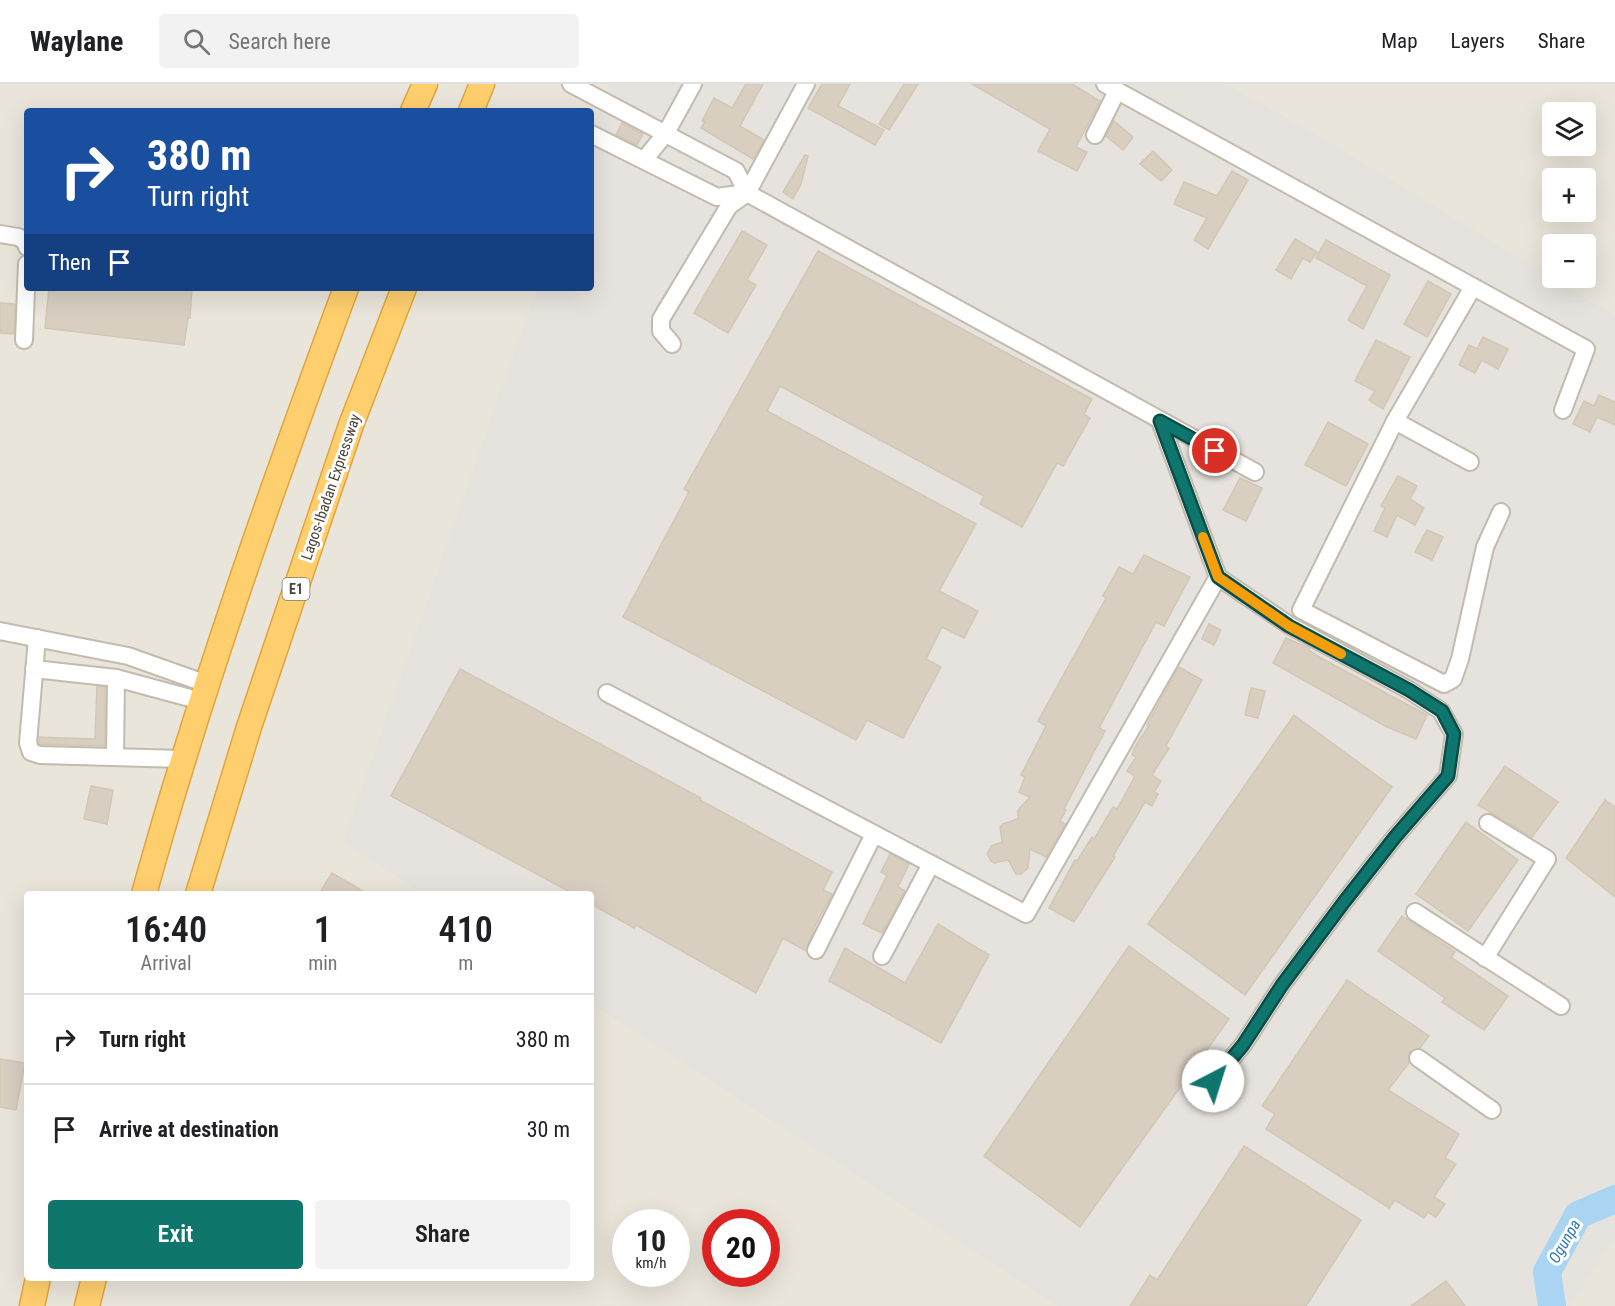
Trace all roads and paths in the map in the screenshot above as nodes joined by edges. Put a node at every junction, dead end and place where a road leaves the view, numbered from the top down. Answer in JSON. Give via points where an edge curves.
{"nodes":[{"id":1,"x":425,"y":84,"type":"edge"},
{"id":2,"x":482,"y":84,"type":"edge"},
{"id":3,"x":571,"y":84,"type":"edge"},
{"id":4,"x":693,"y":84,"type":"edge"},
{"id":5,"x":806,"y":84,"type":"edge"},
{"id":6,"x":1111,"y":87,"type":"edge"},
{"id":7,"x":415,"y":108,"type":"edge"},
{"id":8,"x":472,"y":108,"type":"edge"},
{"id":9,"x":666,"y":133,"type":"junction"},
{"id":10,"x":594,"y":135,"type":"edge"},
{"id":11,"x":1095,"y":135,"type":"dead end"},
{"id":12,"x":644,"y":160,"type":"junction"},
{"id":13,"x":747,"y":193,"type":"junction"},
{"id":14,"x":0,"y":234,"type":"edge"},
{"id":15,"x":24,"y":240,"type":"edge"},
{"id":16,"x":1473,"y":287,"type":"junction"},
{"id":17,"x":26,"y":291,"type":"edge"},
{"id":18,"x":345,"y":291,"type":"edge"},
{"id":19,"x":403,"y":291,"type":"edge"},
{"id":20,"x":24,"y":340,"type":"dead end"},
{"id":21,"x":672,"y":344,"type":"dead end"},
{"id":22,"x":1563,"y":410,"type":"dead end"},
{"id":23,"x":1160,"y":421,"type":"junction"},
{"id":24,"x":1395,"y":421,"type":"junction"},
{"id":25,"x":1470,"y":462,"type":"dead end"},
{"id":26,"x":1254,"y":472,"type":"dead end"},
{"id":27,"x":1502,"y":512,"type":"dead end"},
{"id":28,"x":1218,"y":577,"type":"junction"},
{"id":29,"x":0,"y":631,"type":"edge"},
{"id":30,"x":37,"y":638,"type":"junction"},
{"id":31,"x":34,"y":669,"type":"junction"},
{"id":32,"x":116,"y":678,"type":"junction"},
{"id":33,"x":204,"y":692,"type":"junction"},
{"id":34,"x":607,"y":693,"type":"dead end"},
{"id":35,"x":115,"y":757,"type":"junction"},
{"id":36,"x":182,"y":759,"type":"junction"},
{"id":37,"x":1488,"y":823,"type":"dead end"},
{"id":38,"x":874,"y":834,"type":"junction"},
{"id":39,"x":931,"y":864,"type":"junction"},
{"id":40,"x":145,"y":891,"type":"edge"},
{"id":41,"x":199,"y":891,"type":"edge"},
{"id":42,"x":1415,"y":912,"type":"dead end"},
{"id":43,"x":816,"y":950,"type":"dead end"},
{"id":44,"x":882,"y":956,"type":"dead end"},
{"id":45,"x":1485,"y":958,"type":"junction"},
{"id":46,"x":1561,"y":1006,"type":"dead end"},
{"id":47,"x":1418,"y":1058,"type":"dead end"},
{"id":48,"x":1213,"y":1081,"type":"dead end"},
{"id":49,"x":1492,"y":1110,"type":"dead end"},
{"id":50,"x":37,"y":1281,"type":"edge"},
{"id":51,"x":93,"y":1281,"type":"edge"},
{"id":52,"x":32,"y":1306,"type":"edge"},
{"id":53,"x":87,"y":1306,"type":"edge"}],
"edges":[{"from":1,"to":7,"type":"highway"},
{"from":2,"to":8,"type":"highway"},
{"from":3,"to":9,"type":"lane"},
{"from":4,"to":9,"type":"lane"},
{"from":5,"to":13,"type":"lane"},
{"from":6,"to":11,"type":"lane"},
{"from":6,"to":16,"type":"lane"},
{"from":9,"to":12,"type":"lane"},
{"from":9,"to":13,"type":"lane","via":[[736,171]]},
{"from":10,"to":12,"type":"lane"},
{"from":12,"to":13,"type":"lane","via":[[717,197]]},
{"from":13,"to":21,"type":"lane","via":[[729,206],[661,319],[661,332]]},
{"from":13,"to":23,"type":"lane"},
{"from":14,"to":15,"type":"lane"},
{"from":16,"to":22,"type":"lane","via":[[1586,349]]},
{"from":16,"to":24,"type":"lane"},
{"from":17,"to":20,"type":"lane"},
{"from":18,"to":33,"type":"highway","via":[[268,499]]},
{"from":19,"to":41,"type":"highway","name":"Lagos-Ibadan Expressway","number":"E1","via":[[351,425],[249,727]]},
{"from":23,"to":26,"type":"lane"},
{"from":23,"to":28,"type":"lane"},
{"from":24,"to":25,"type":"lane"},
{"from":24,"to":27,"type":"lane","via":[[1301,610],[1444,684],[1452,679],[1460,659],[1485,547]]},
{"from":28,"to":39,"type":"lane","via":[[1026,914]]},
{"from":28,"to":48,"type":"lane","via":[[1289,626],[1442,711],[1454,734],[1448,776],[1344,902]]},
{"from":29,"to":30,"type":"lane"},
{"from":30,"to":31,"type":"lane"},
{"from":30,"to":33,"type":"lane","via":[[128,656]]},
{"from":31,"to":32,"type":"lane"},
{"from":31,"to":35,"type":"lane","via":[[28,743],[31,752]]},
{"from":32,"to":33,"type":"lane"},
{"from":32,"to":35,"type":"lane"},
{"from":33,"to":36,"type":"highway"},
{"from":34,"to":38,"type":"lane"},
{"from":35,"to":36,"type":"lane"},
{"from":36,"to":40,"type":"highway"},
{"from":37,"to":45,"type":"lane","via":[[1547,859]]},
{"from":38,"to":39,"type":"lane"},
{"from":38,"to":43,"type":"lane"},
{"from":39,"to":44,"type":"lane"},
{"from":42,"to":45,"type":"lane"},
{"from":45,"to":46,"type":"lane"},
{"from":47,"to":49,"type":"lane"},
{"from":50,"to":52,"type":"highway"},
{"from":51,"to":53,"type":"highway"}]}
